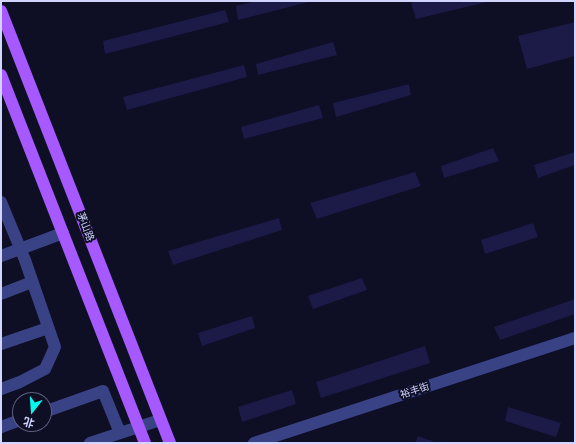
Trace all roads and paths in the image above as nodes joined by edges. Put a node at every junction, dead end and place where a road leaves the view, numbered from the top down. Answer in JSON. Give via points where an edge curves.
{"nodes":[{"id":1,"x":1,"y":11,"type":"edge"},
{"id":2,"x":1,"y":75,"type":"edge"},
{"id":3,"x":1,"y":203,"type":"edge"},
{"id":4,"x":63,"y":233,"type":"junction"},
{"id":5,"x":20,"y":249,"type":"junction"},
{"id":6,"x":1,"y":256,"type":"edge"},
{"id":7,"x":32,"y":282,"type":"junction"},
{"id":8,"x":1,"y":294,"type":"edge"},
{"id":9,"x":48,"y":328,"type":"junction"},
{"id":10,"x":575,"y":338,"type":"edge"},
{"id":11,"x":1,"y":344,"type":"edge"},
{"id":12,"x":1,"y":389,"type":"edge"},
{"id":13,"x":52,"y":409,"type":"edge"},
{"id":14,"x":160,"y":420,"type":"junction"},
{"id":15,"x":12,"y":423,"type":"edge"},
{"id":16,"x":1,"y":427,"type":"edge"},
{"id":17,"x":139,"y":427,"type":"junction"},
{"id":18,"x":120,"y":433,"type":"junction"},
{"id":19,"x":90,"y":443,"type":"edge"},
{"id":20,"x":145,"y":443,"type":"edge"},
{"id":21,"x":170,"y":443,"type":"edge"},
{"id":22,"x":254,"y":443,"type":"edge"}],
"edges":[{"from":1,"to":14,"type":"main road","name":"茅山路"},
{"from":2,"to":4,"type":"main road"},
{"from":3,"to":5,"type":"street"},
{"from":4,"to":5,"type":"street"},
{"from":4,"to":17,"type":"main road"},
{"from":5,"to":6,"type":"street"},
{"from":5,"to":7,"type":"street"},
{"from":7,"to":8,"type":"street"},
{"from":7,"to":9,"type":"street"},
{"from":9,"to":11,"type":"street"},
{"from":9,"to":12,"type":"street","via":[[55,348],[45,369]]},
{"from":10,"to":22,"type":"street","name":"裕丰街"},
{"from":13,"to":18,"type":"street","via":[[103,391]]},
{"from":14,"to":17,"type":"street"},
{"from":14,"to":21,"type":"main road","name":"茅山路"},
{"from":15,"to":16,"type":"street"},
{"from":17,"to":18,"type":"street"},
{"from":17,"to":20,"type":"main road"},
{"from":18,"to":19,"type":"street"}]}
